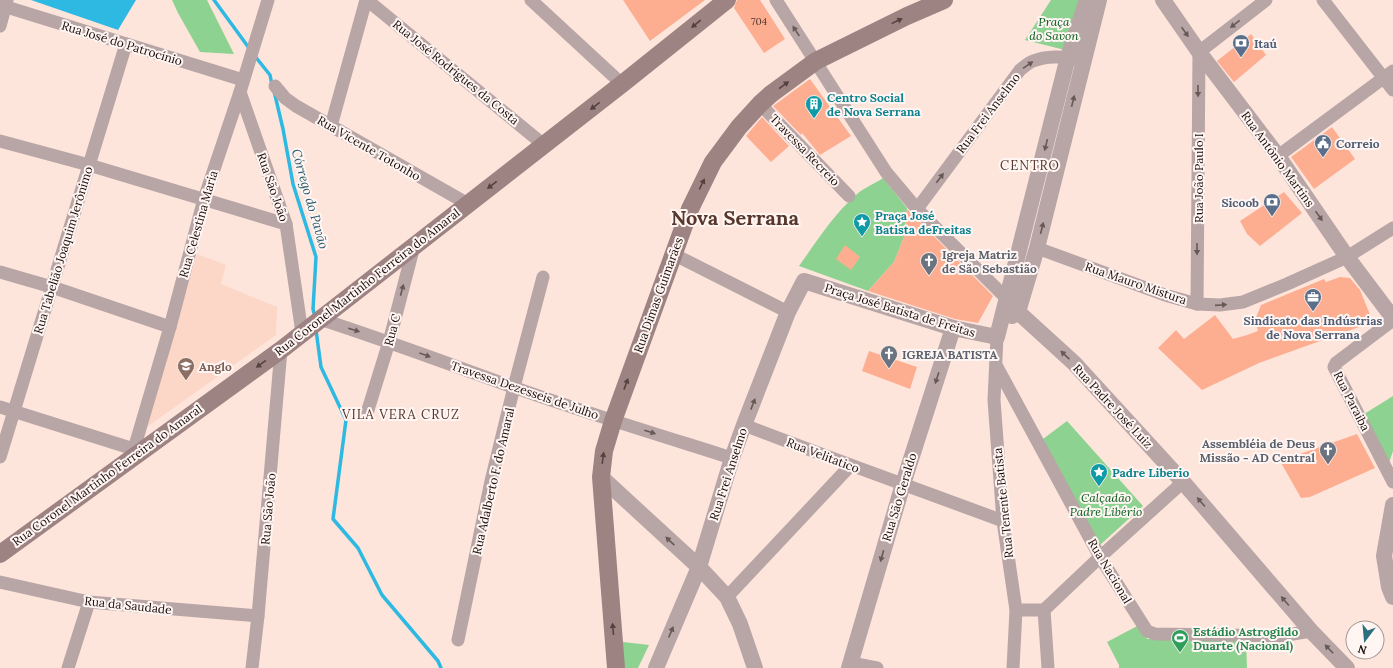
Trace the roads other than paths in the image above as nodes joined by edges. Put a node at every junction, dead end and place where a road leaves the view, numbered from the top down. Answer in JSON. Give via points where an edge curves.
{"nodes":[{"id":1,"x":366,"y":0,"type":"edge"},
{"id":2,"x":531,"y":0,"type":"edge"},
{"id":3,"x":727,"y":0,"type":"edge"},
{"id":4,"x":776,"y":0,"type":"edge"},
{"id":5,"x":944,"y":0,"type":"edge"},
{"id":6,"x":1087,"y":0,"type":"edge"},
{"id":7,"x":1098,"y":0,"type":"edge"},
{"id":8,"x":1163,"y":0,"type":"edge"},
{"id":9,"x":1266,"y":0,"type":"edge"},
{"id":10,"x":1323,"y":0,"type":"edge"},
{"id":11,"x":4,"y":4,"type":"edge"},
{"id":12,"x":267,"y":5,"type":"edge"},
{"id":13,"x":0,"y":26,"type":"edge"},
{"id":14,"x":126,"y":44,"type":"junction"},
{"id":15,"x":1199,"y":52,"type":"junction"},
{"id":16,"x":1076,"y":59,"type":"junction"},
{"id":17,"x":816,"y":61,"type":"junction"},
{"id":18,"x":1388,"y":74,"type":"edge"},
{"id":19,"x":242,"y":84,"type":"junction"},
{"id":20,"x":622,"y":84,"type":"junction"},
{"id":21,"x":275,"y":86,"type":"dead end"},
{"id":22,"x":1393,"y":90,"type":"edge"},
{"id":23,"x":760,"y":104,"type":"junction"},
{"id":24,"x":331,"y":126,"type":"junction"},
{"id":25,"x":0,"y":141,"type":"edge"},
{"id":26,"x":544,"y":145,"type":"junction"},
{"id":27,"x":1278,"y":156,"type":"junction"},
{"id":28,"x":89,"y":165,"type":"junction"},
{"id":29,"x":849,"y":196,"type":"dead end"},
{"id":30,"x":204,"y":199,"type":"junction"},
{"id":31,"x":468,"y":204,"type":"junction"},
{"id":32,"x":917,"y":209,"type":"junction"},
{"id":33,"x":286,"y":224,"type":"junction"},
{"id":34,"x":1393,"y":228,"type":"edge"},
{"id":35,"x":414,"y":246,"type":"junction"},
{"id":36,"x":1037,"y":248,"type":"junction"},
{"id":37,"x":673,"y":254,"type":"junction"},
{"id":38,"x":1348,"y":257,"type":"junction"},
{"id":39,"x":0,"y":272,"type":"edge"},
{"id":40,"x":543,"y":277,"type":"dead end"},
{"id":41,"x":804,"y":281,"type":"joint"},
{"id":42,"x":52,"y":287,"type":"junction"},
{"id":43,"x":1006,"y":298,"type":"junction"},
{"id":44,"x":1197,"y":304,"type":"junction"},
{"id":45,"x":788,"y":312,"type":"junction"},
{"id":46,"x":1018,"y":312,"type":"junction"},
{"id":47,"x":319,"y":319,"type":"junction"},
{"id":48,"x":1393,"y":319,"type":"edge"},
{"id":49,"x":170,"y":327,"type":"junction"},
{"id":50,"x":953,"y":328,"type":"junction"},
{"id":51,"x":999,"y":330,"type":"junction"},
{"id":52,"x":303,"y":332,"type":"junction"},
{"id":53,"x":389,"y":342,"type":"junction"},
{"id":54,"x":281,"y":350,"type":"junction"},
{"id":55,"x":996,"y":365,"type":"junction"},
{"id":56,"x":514,"y":388,"type":"junction"},
{"id":57,"x":0,"y":407,"type":"edge"},
{"id":58,"x":14,"y":412,"type":"junction"},
{"id":59,"x":367,"y":413,"type":"dead end"},
{"id":60,"x":613,"y":421,"type":"junction"},
{"id":61,"x":744,"y":425,"type":"junction"},
{"id":62,"x":137,"y":450,"type":"junction"},
{"id":63,"x":0,"y":457,"type":"edge"},
{"id":64,"x":732,"y":458,"type":"junction"},
{"id":65,"x":850,"y":466,"type":"junction"},
{"id":66,"x":600,"y":477,"type":"junction"},
{"id":67,"x":1183,"y":482,"type":"junction"},
{"id":68,"x":1393,"y":482,"type":"edge"},
{"id":69,"x":903,"y":484,"type":"junction"},
{"id":70,"x":1393,"y":506,"type":"edge"},
{"id":71,"x":1003,"y":521,"type":"junction"},
{"id":72,"x":0,"y":554,"type":"edge"},
{"id":73,"x":1100,"y":557,"type":"junction"},
{"id":74,"x":699,"y":567,"type":"junction"},
{"id":75,"x":0,"y":582,"type":"edge"},
{"id":76,"x":727,"y":597,"type":"junction"},
{"id":77,"x":1393,"y":597,"type":"edge"},
{"id":78,"x":89,"y":602,"type":"junction"},
{"id":79,"x":1016,"y":610,"type":"junction"},
{"id":80,"x":1044,"y":610,"type":"junction"},
{"id":81,"x":258,"y":616,"type":"junction"},
{"id":82,"x":1311,"y":631,"type":"junction"},
{"id":83,"x":458,"y":640,"type":"dead end"},
{"id":84,"x":850,"y":665,"type":"edge"},
{"id":85,"x":68,"y":668,"type":"edge"},
{"id":86,"x":252,"y":668,"type":"edge"},
{"id":87,"x":616,"y":668,"type":"edge"},
{"id":88,"x":656,"y":668,"type":"edge"},
{"id":89,"x":755,"y":668,"type":"edge"},
{"id":90,"x":877,"y":668,"type":"edge"},
{"id":91,"x":1013,"y":668,"type":"edge"},
{"id":92,"x":1048,"y":668,"type":"edge"},
{"id":93,"x":1347,"y":668,"type":"edge"}],
"edges":[{"from":1,"to":24,"type":"street"},
{"from":1,"to":26,"type":"street","name":"Rua José Rodrigues da Costa"},
{"from":2,"to":20,"type":"street"},
{"from":3,"to":20,"type":"main road","name":"Rua Coronel Martinho Ferreira do Amaral","one_way":true},
{"from":17,"to":4,"type":"street","name":"Rua Padre José Luiz","one_way":true},
{"from":17,"to":5,"type":"main road","name":"Rua Dimas Guimarães","one_way":true},
{"from":6,"to":16,"type":"street"},
{"from":7,"to":16,"type":"street"},
{"from":8,"to":15,"type":"street","name":"Rua Antônio Martins","one_way":true},
{"from":9,"to":15,"type":"street","one_way":true},
{"from":10,"to":18,"type":"street"},
{"from":11,"to":13,"type":"street"},
{"from":11,"to":14,"type":"street","name":"Rua José do Patrocínio"},
{"from":12,"to":19,"type":"street","name":"Rua Celestina Maria"},
{"from":14,"to":19,"type":"street","name":"Rua José do Patrocínio"},
{"from":14,"to":28,"type":"street","name":"Rua Tabelião Joaquim Jerônimo"},
{"from":15,"to":27,"type":"street","name":"Rua Antônio Martins"},
{"from":15,"to":44,"type":"street","name":"Rua João Paulo I","one_way":true},
{"from":32,"to":16,"type":"street","name":"Rua Frei Anselmo","one_way":true,"via":[[1020,70],[1032,61],[1045,58]]},
{"from":36,"to":16,"type":"street","one_way":true},
{"from":16,"to":43,"type":"street","one_way":true},
{"from":23,"to":17,"type":"main road","name":"Rua Dimas Guimarães","one_way":true},
{"from":17,"to":32,"type":"street","name":"Rua Padre José Luiz","via":[[886,172]]},
{"from":18,"to":22,"type":"street"},
{"from":18,"to":27,"type":"street"},
{"from":19,"to":30,"type":"street","name":"Rua Celestina Maria"},
{"from":19,"to":33,"type":"street","name":"Rua São João"},
{"from":20,"to":26,"type":"main road","name":"Rua Coronel Martinho Ferreira do Amaral","one_way":true},
{"from":21,"to":24,"type":"street","name":"Rua Vicente Totonho","via":[[296,106]]},
{"from":23,"to":29,"type":"street","name":"Travessa Recreio"},
{"from":37,"to":23,"type":"main road","name":"Rua Dimas Guimarães","one_way":true,"via":[[690,209],[713,162]]},
{"from":24,"to":31,"type":"street","name":"Rua Vicente Totonho"},
{"from":25,"to":28,"type":"street"},
{"from":26,"to":31,"type":"main road","name":"Rua Coronel Martinho Ferreira do Amaral","one_way":true},
{"from":27,"to":38,"type":"street","name":"Rua Antônio Martins","one_way":true},
{"from":28,"to":30,"type":"street"},
{"from":28,"to":42,"type":"street","name":"Rua Tabelião Joaquim Jerônimo"},
{"from":30,"to":33,"type":"street"},
{"from":30,"to":49,"type":"street","name":"Rua Celestina Maria"},
{"from":31,"to":35,"type":"main road","name":"Rua Coronel Martinho Ferreira do Amaral"},
{"from":32,"to":43,"type":"street","name":"Rua Padre José Luiz"},
{"from":33,"to":52,"type":"street","name":"Rua São João"},
{"from":34,"to":38,"type":"street","name":"Rua Mauro Mistura"},
{"from":35,"to":47,"type":"main road","name":"Rua Coronel Martinho Ferreira do Amaral"},
{"from":53,"to":35,"type":"street","name":"Rua C","one_way":true},
{"from":36,"to":44,"type":"street","name":"Rua Mauro Mistura","via":[[1165,295]]},
{"from":36,"to":46,"type":"street"},
{"from":37,"to":45,"type":"street"},
{"from":60,"to":37,"type":"main road","name":"Rua Dimas Guimarães","one_way":true},
{"from":44,"to":38,"type":"street","name":"Rua Mauro Mistura","one_way":true,"via":[[1243,302]]},
{"from":38,"to":48,"type":"street","name":"Rua Antônio Martins"},
{"from":39,"to":42,"type":"street"},
{"from":40,"to":56,"type":"street","name":"Rua Adalberto F. do Amaral"},
{"from":41,"to":45,"type":"street","name":"Rua Frei Anselmo"},
{"from":41,"to":50,"type":"street","name":"Praça José Batista de Freitas"},
{"from":42,"to":49,"type":"street"},
{"from":42,"to":58,"type":"street","name":"Rua Tabelião Joaquim Jerônimo"},
{"from":43,"to":46,"type":"street","name":"Rua Padre José Luiz"},
{"from":43,"to":51,"type":"street"},
{"from":61,"to":45,"type":"street","name":"Rua Frei Anselmo","one_way":true},
{"from":46,"to":51,"type":"street"},
{"from":67,"to":46,"type":"street","name":"Rua Padre José Luiz","one_way":true,"via":[[1074,363]]},
{"from":47,"to":52,"type":"main road","name":"Rua Coronel Martinho Ferreira do Amaral"},
{"from":47,"to":53,"type":"street","name":"Travessa Dezesseis de Julho","one_way":true},
{"from":48,"to":68,"type":"street","name":"Rua Paraiba","via":[[1334,367]]},
{"from":49,"to":62,"type":"street","name":"Rua Celestina Maria"},
{"from":50,"to":51,"type":"street","name":"Praça José Batista de Freitas"},
{"from":50,"to":69,"type":"street","name":"Rua São Geraldo","one_way":true},
{"from":51,"to":55,"type":"street","name":"Rua Tenente Batista"},
{"from":52,"to":54,"type":"main road","name":"Rua Coronel Martinho Ferreira do Amaral"},
{"from":53,"to":56,"type":"street","name":"Travessa Dezesseis de Julho","one_way":true},
{"from":53,"to":59,"type":"street","name":"Rua C"},
{"from":54,"to":62,"type":"main road","name":"Rua Coronel Martinho Ferreira do Amaral","one_way":true},
{"from":54,"to":81,"type":"street","name":"Rua São João"},
{"from":55,"to":71,"type":"street","name":"Rua Tenente Batista","via":[[994,400]]},
{"from":55,"to":73,"type":"street","name":"Rua Nacional"},
{"from":56,"to":60,"type":"street","name":"Travessa Dezesseis de Julho"},
{"from":56,"to":83,"type":"street","name":"Rua Adalberto F. do Amaral","via":[[491,481]]},
{"from":57,"to":58,"type":"street"},
{"from":58,"to":62,"type":"street"},
{"from":58,"to":63,"type":"street","name":"Rua Tabelião Joaquim Jerônimo"},
{"from":60,"to":64,"type":"street","name":"Travessa Dezesseis de Julho","one_way":true},
{"from":66,"to":60,"type":"main road","name":"Rua Dimas Guimarães","one_way":true},
{"from":61,"to":64,"type":"street","name":"Rua Frei Anselmo"},
{"from":61,"to":65,"type":"street","name":"Rua Velitatico"},
{"from":62,"to":72,"type":"main road","name":"Rua Coronel Martinho Ferreira do Amaral"},
{"from":64,"to":74,"type":"street","name":"Rua Frei Anselmo"},
{"from":65,"to":69,"type":"street","name":"Rua Velitatico"},
{"from":65,"to":76,"type":"street"},
{"from":74,"to":66,"type":"street","one_way":true},
{"from":87,"to":66,"type":"main road","name":"Rua Dimas Guimarães","one_way":true},
{"from":67,"to":73,"type":"street"},
{"from":82,"to":67,"type":"street","name":"Rua Padre José Luiz","one_way":true},
{"from":69,"to":71,"type":"street","name":"Rua Velitatico"},
{"from":69,"to":84,"type":"street","name":"Rua São Geraldo","one_way":true},
{"from":70,"to":77,"type":"street","via":[[1384,556]]},
{"from":71,"to":79,"type":"street","name":"Rua Tenente Batista"},
{"from":73,"to":80,"type":"street"},
{"from":73,"to":82,"type":"street","name":"Rua Nacional","via":[[1150,633],[1281,636]]},
{"from":74,"to":76,"type":"street"},
{"from":88,"to":74,"type":"street","name":"Rua Frei Anselmo","one_way":true},
{"from":75,"to":78,"type":"street","name":"Rua da Saudade"},
{"from":76,"to":89,"type":"street","via":[[740,624]]},
{"from":78,"to":81,"type":"street","name":"Rua da Saudade"},
{"from":78,"to":85,"type":"street"},
{"from":79,"to":80,"type":"street"},
{"from":79,"to":91,"type":"street","name":"Rua Tenente Batista"},
{"from":80,"to":92,"type":"street"},
{"from":81,"to":86,"type":"street","name":"Rua São João"},
{"from":93,"to":82,"type":"street","name":"Rua Padre José Luiz","one_way":true},
{"from":84,"to":90,"type":"street"}]}
